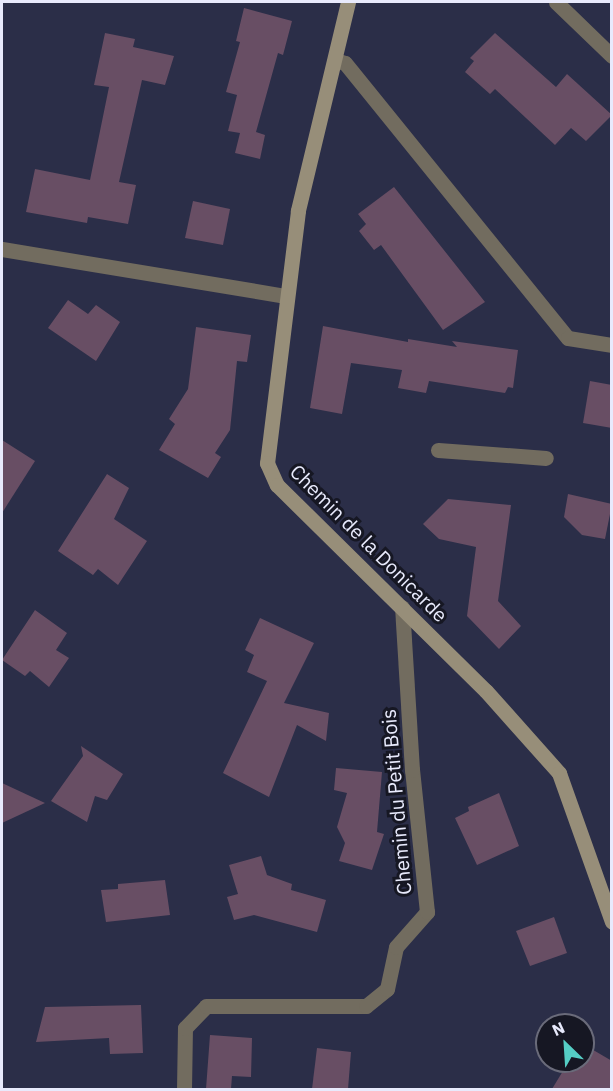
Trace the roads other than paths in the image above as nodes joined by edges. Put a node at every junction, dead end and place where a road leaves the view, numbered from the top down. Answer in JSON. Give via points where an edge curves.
{"nodes":[{"id":1,"x":348,"y":2,"type":"edge"},
{"id":2,"x":556,"y":2,"type":"edge"},
{"id":3,"x":612,"y":56,"type":"edge"},
{"id":4,"x":335,"y":60,"type":"junction"},
{"id":5,"x":2,"y":249,"type":"edge"},
{"id":6,"x":286,"y":296,"type":"junction"},
{"id":7,"x":612,"y":345,"type":"edge"},
{"id":8,"x":438,"y":450,"type":"dead end"},
{"id":9,"x":546,"y":458,"type":"dead end"},
{"id":10,"x":402,"y":607,"type":"junction"},
{"id":11,"x":612,"y":922,"type":"edge"},
{"id":12,"x":184,"y":1089,"type":"edge"}],
"edges":[{"from":1,"to":4,"type":"street","name":"Chemin de la Donicarde"},
{"from":2,"to":3,"type":"street"},
{"from":4,"to":6,"type":"street","name":"Chemin de la Donicarde","via":[[298,211]]},
{"from":4,"to":7,"type":"street","via":[[345,63],[568,338]]},
{"from":5,"to":6,"type":"street"},
{"from":6,"to":10,"type":"street","name":"Chemin de la Donicarde","via":[[267,463],[277,485]]},
{"from":8,"to":9,"type":"street"},
{"from":10,"to":11,"type":"street","name":"Chemin de la Donicarde","via":[[486,691],[559,773]]},
{"from":10,"to":12,"type":"street","name":"Chemin du Petit Bois","via":[[412,770],[427,912],[396,947],[387,989],[366,1006],[206,1006],[185,1028]]}]}
